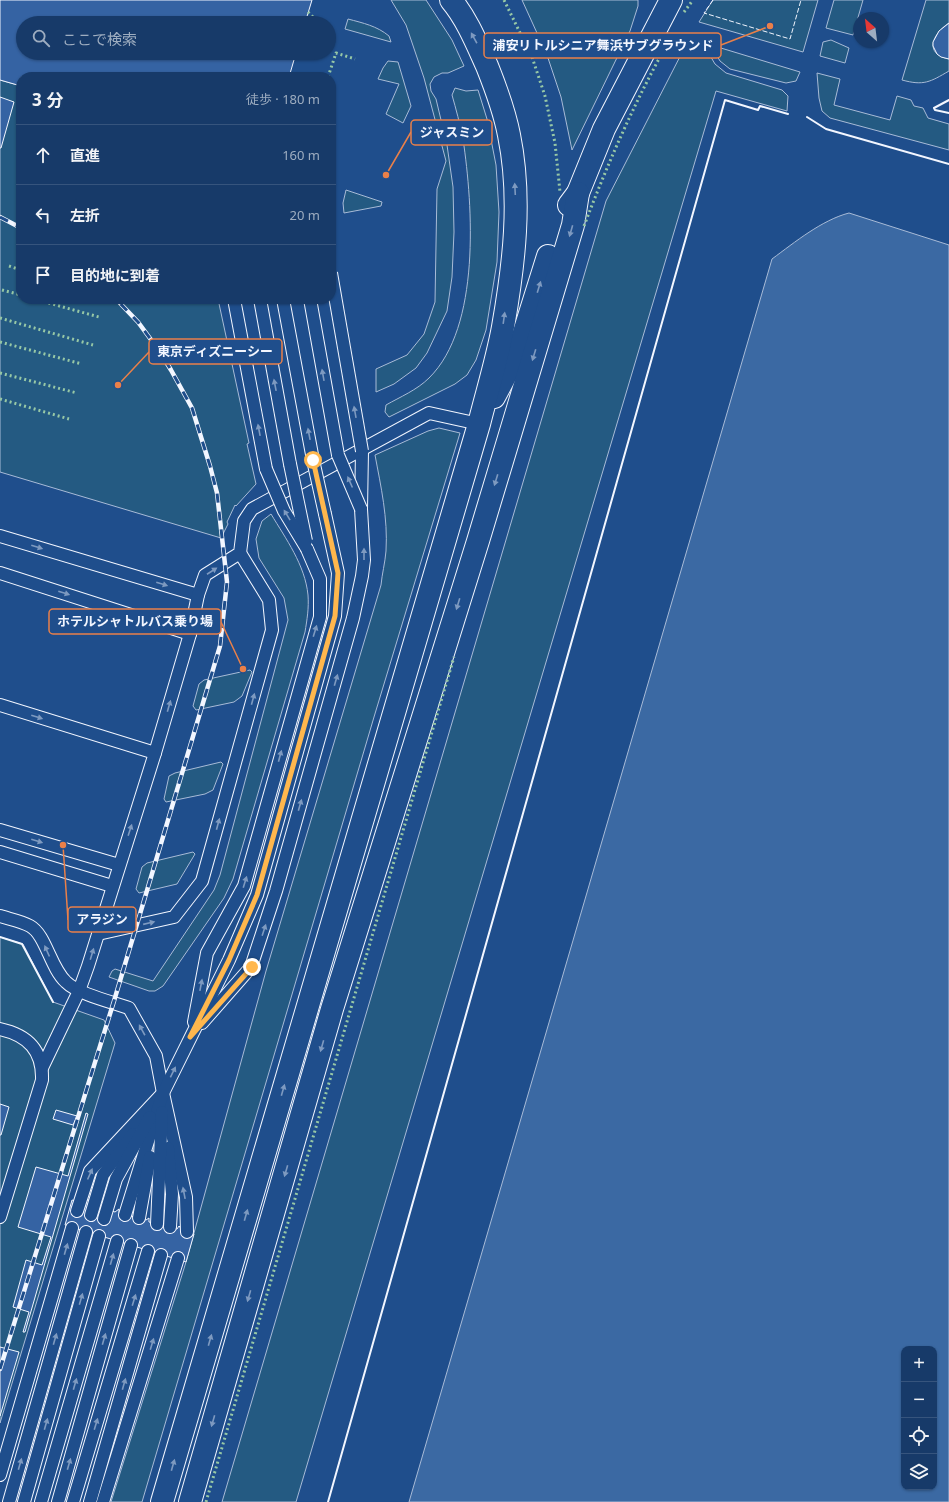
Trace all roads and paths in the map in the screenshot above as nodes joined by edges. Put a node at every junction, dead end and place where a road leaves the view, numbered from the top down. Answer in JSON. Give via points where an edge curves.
{"nodes":[{"id":1,"x":451,"y":0,"type":"edge"},
{"id":2,"x":671,"y":0,"type":"edge"},
{"id":3,"x":578,"y":193,"type":"junction"},
{"id":4,"x":336,"y":302,"type":"edge"},
{"id":5,"x":235,"y":304,"type":"edge"},
{"id":6,"x":261,"y":304,"type":"edge"},
{"id":7,"x":284,"y":304,"type":"edge"},
{"id":8,"x":311,"y":304,"type":"edge"},
{"id":9,"x":479,"y":424,"type":"junction"},
{"id":10,"x":361,"y":509,"type":"junction"},
{"id":11,"x":0,"y":536,"type":"edge"},
{"id":12,"x":307,"y":549,"type":"junction"},
{"id":13,"x":240,"y":553,"type":"junction"},
{"id":14,"x":0,"y":573,"type":"edge"},
{"id":15,"x":198,"y":595,"type":"junction"},
{"id":16,"x":190,"y":634,"type":"junction"},
{"id":17,"x":0,"y":705,"type":"edge"},
{"id":18,"x":155,"y":753,"type":"junction"},
{"id":19,"x":0,"y":830,"type":"edge"},
{"id":20,"x":0,"y":852,"type":"edge"},
{"id":21,"x":119,"y":865,"type":"junction"},
{"id":22,"x":112,"y":886,"type":"junction"},
{"id":23,"x":0,"y":916,"type":"edge"},
{"id":24,"x":98,"y":934,"type":"junction"},
{"id":25,"x":79,"y":991,"type":"junction"},
{"id":26,"x":0,"y":1029,"type":"edge"},
{"id":27,"x":190,"y":1037,"type":"junction"},
{"id":28,"x":42,"y":1068,"type":"junction"},
{"id":29,"x":163,"y":1093,"type":"junction"},
{"id":30,"x":78,"y":1211,"type":"dead end"},
{"id":31,"x":91,"y":1215,"type":"dead end"},
{"id":32,"x":125,"y":1215,"type":"dead end"},
{"id":33,"x":0,"y":1217,"type":"edge"},
{"id":34,"x":139,"y":1218,"type":"dead end"},
{"id":35,"x":104,"y":1219,"type":"dead end"},
{"id":36,"x":157,"y":1224,"type":"dead end"},
{"id":37,"x":170,"y":1227,"type":"dead end"},
{"id":38,"x":72,"y":1228,"type":"dead end"},
{"id":39,"x":86,"y":1232,"type":"dead end"},
{"id":40,"x":187,"y":1232,"type":"dead end"},
{"id":41,"x":99,"y":1236,"type":"dead end"},
{"id":42,"x":117,"y":1241,"type":"dead end"},
{"id":43,"x":131,"y":1245,"type":"dead end"},
{"id":44,"x":148,"y":1251,"type":"dead end"},
{"id":45,"x":162,"y":1255,"type":"dead end"},
{"id":46,"x":178,"y":1258,"type":"dead end"},
{"id":47,"x":0,"y":1475,"type":"edge"},
{"id":48,"x":9,"y":1502,"type":"edge"},
{"id":49,"x":24,"y":1502,"type":"edge"},
{"id":50,"x":40,"y":1502,"type":"edge"},
{"id":51,"x":58,"y":1502,"type":"edge"},
{"id":52,"x":73,"y":1502,"type":"edge"},
{"id":53,"x":90,"y":1502,"type":"edge"},
{"id":54,"x":103,"y":1502,"type":"edge"},
{"id":55,"x":162,"y":1502,"type":"edge"},
{"id":56,"x":190,"y":1502,"type":"edge"}],
"edges":[{"from":9,"to":1,"type":"street","one_way":true,"via":[[503,328],[515,248],[516,189],[509,135],[492,80],[477,42]]},
{"from":2,"to":3,"type":"street","via":[[604,129]]},
{"from":9,"to":3,"type":"street","one_way":true,"via":[[518,352],[560,218]]},
{"from":3,"to":56,"type":"street","one_way":true,"via":[[573,225],[478,542],[332,1009]]},
{"from":10,"to":4,"type":"lane","one_way":true,"bridge":true,"via":[[362,451]]},
{"from":12,"to":5,"type":"lane","one_way":true,"bridge":true,"via":[[284,511],[266,469]]},
{"from":12,"to":6,"type":"lane","one_way":true,"bridge":true},
{"from":27,"to":7,"type":"lane","one_way":true,"bridge":true,"via":[[229,960],[259,887],[335,616],[338,573],[313,460]]},
{"from":10,"to":8,"type":"lane","one_way":true,"bridge":true,"via":[[338,455]]},
{"from":9,"to":13,"type":"lane","via":[[429,413],[380,438],[252,508],[244,521]]},
{"from":55,"to":9,"type":"street","one_way":true},
{"from":27,"to":10,"type":"lane","one_way":true,"via":[[252,967],[353,618],[364,560]]},
{"from":11,"to":15,"type":"lane","one_way":true},
{"from":27,"to":12,"type":"lane","one_way":true,"via":[[207,953],[244,886],[320,617],[320,579]]},
{"from":15,"to":13,"type":"lane","one_way":true,"via":[[206,575]]},
{"from":24,"to":13,"type":"lane","one_way":true,"via":[[174,917],[202,881],[272,630],[270,600]]},
{"from":14,"to":16,"type":"lane","one_way":true},
{"from":15,"to":16,"type":"lane"},
{"from":18,"to":16,"type":"lane","one_way":true},
{"from":17,"to":18,"type":"lane","one_way":true},
{"from":21,"to":18,"type":"lane","one_way":true},
{"from":19,"to":21,"type":"lane","one_way":true},
{"from":20,"to":22,"type":"lane"},
{"from":21,"to":22,"type":"lane"},
{"from":22,"to":24,"type":"lane"},
{"from":25,"to":23,"type":"lane","one_way":true,"via":[[67,984],[55,970],[39,933],[29,925]]},
{"from":25,"to":24,"type":"lane","one_way":true},
{"from":25,"to":28,"type":"lane"},
{"from":29,"to":25,"type":"lane","one_way":true,"via":[[156,1056],[129,1008]]},
{"from":26,"to":28,"type":"lane","via":[[12,1032],[29,1042]]},
{"from":29,"to":27,"type":"lane","one_way":true},
{"from":28,"to":33,"type":"lane","via":[[42,1080]]},
{"from":30,"to":29,"type":"lane","one_way":true,"via":[[90,1171]]},
{"from":29,"to":31,"type":"lane","via":[[103,1175]]},
{"from":29,"to":32,"type":"lane"},
{"from":29,"to":34,"type":"lane"},
{"from":29,"to":35,"type":"lane","via":[[116,1179]]},
{"from":29,"to":36,"type":"lane"},
{"from":29,"to":37,"type":"lane","via":[[172,1194]]},
{"from":40,"to":29,"type":"lane","one_way":true,"via":[[186,1197]]},
{"from":47,"to":38,"type":"lane","one_way":true},
{"from":48,"to":39,"type":"lane","one_way":true},
{"from":49,"to":41,"type":"lane","one_way":true},
{"from":50,"to":42,"type":"lane","one_way":true},
{"from":51,"to":43,"type":"lane","one_way":true},
{"from":52,"to":44,"type":"lane","one_way":true},
{"from":53,"to":45,"type":"lane","one_way":true},
{"from":54,"to":46,"type":"lane","one_way":true}]}
